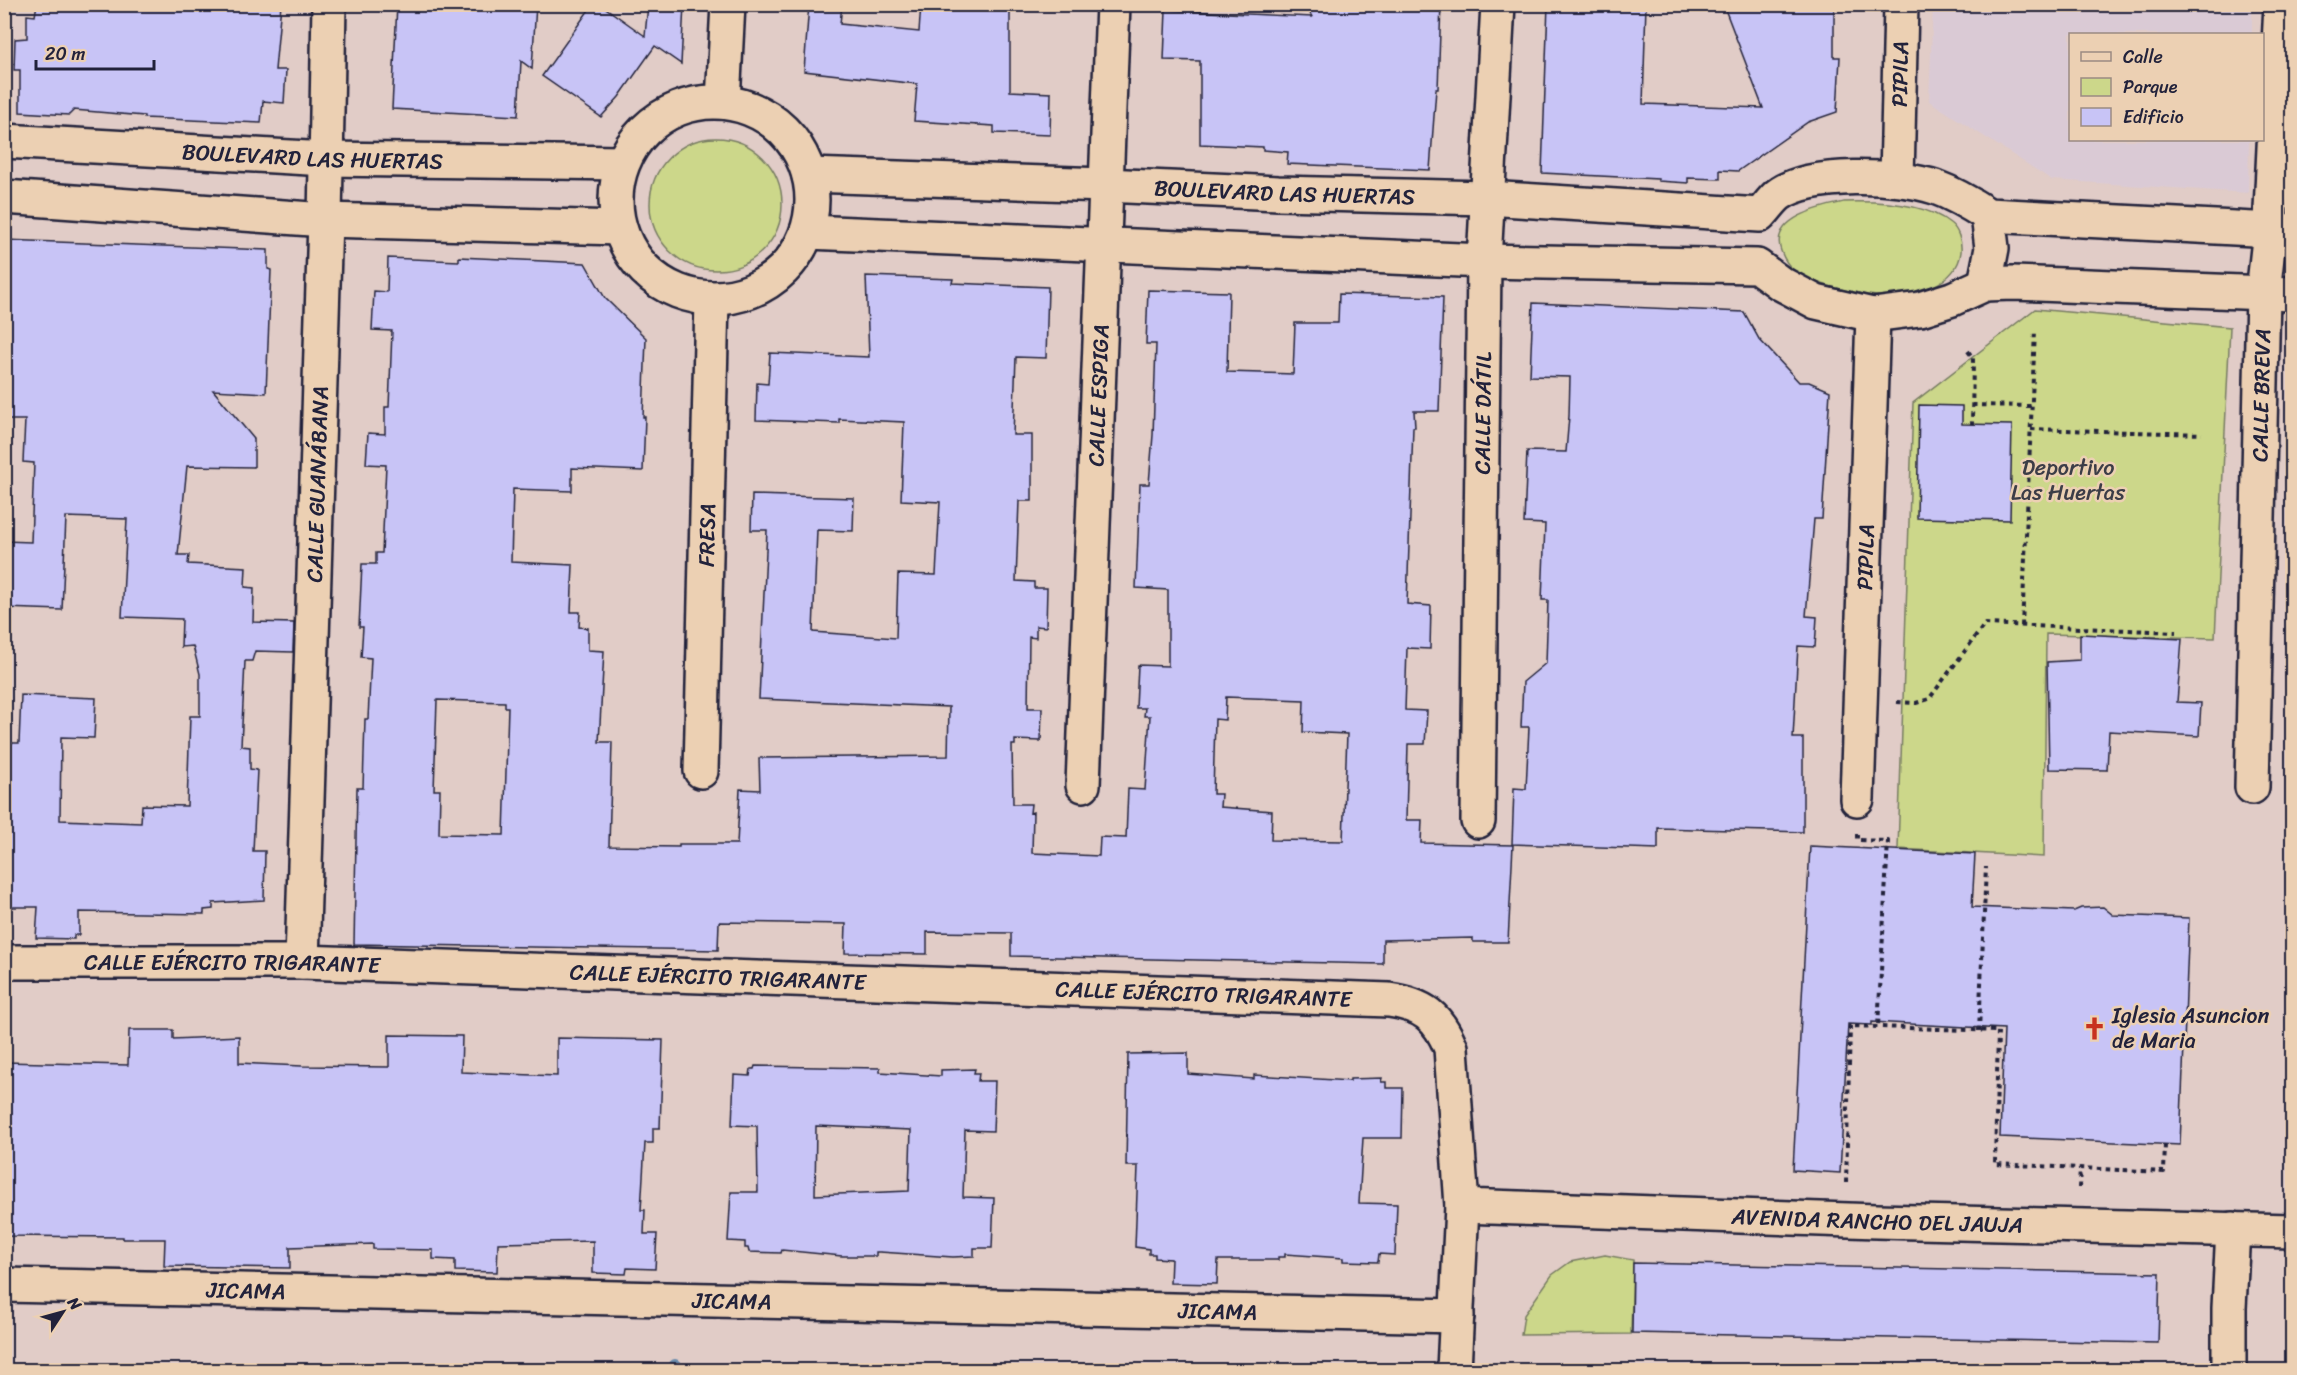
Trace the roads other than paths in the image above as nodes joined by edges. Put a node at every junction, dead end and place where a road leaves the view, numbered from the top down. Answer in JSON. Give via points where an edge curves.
{"nodes":[{"id":1,"x":328,"y":4,"type":"edge"},
{"id":2,"x":728,"y":4,"type":"edge"},
{"id":3,"x":1113,"y":4,"type":"edge"},
{"id":4,"x":1498,"y":4,"type":"edge"},
{"id":5,"x":1901,"y":4,"type":"edge"},
{"id":6,"x":2282,"y":4,"type":"edge"},
{"id":7,"x":723,"y":102,"type":"junction"},
{"id":8,"x":4,"y":141,"type":"edge"},
{"id":9,"x":326,"y":159,"type":"junction"},
{"id":10,"x":622,"y":163,"type":"junction"},
{"id":11,"x":809,"y":175,"type":"junction"},
{"id":12,"x":1897,"y":178,"type":"junction"},
{"id":13,"x":1105,"y":185,"type":"junction"},
{"id":14,"x":4,"y":197,"type":"edge"},
{"id":15,"x":1487,"y":198,"type":"junction"},
{"id":16,"x":1760,"y":215,"type":"junction"},
{"id":17,"x":1988,"y":215,"type":"junction"},
{"id":18,"x":325,"y":220,"type":"junction"},
{"id":19,"x":620,"y":228,"type":"junction"},
{"id":20,"x":2281,"y":231,"type":"edge"},
{"id":21,"x":808,"y":232,"type":"junction"},
{"id":22,"x":1102,"y":246,"type":"junction"},
{"id":23,"x":1485,"y":261,"type":"junction"},
{"id":24,"x":1757,"y":266,"type":"junction"},
{"id":25,"x":1985,"y":284,"type":"junction"},
{"id":26,"x":2278,"y":293,"type":"edge"},
{"id":27,"x":712,"y":299,"type":"junction"},
{"id":28,"x":1873,"y":315,"type":"junction"},
{"id":29,"x":701,"y":771,"type":"dead end"},
{"id":30,"x":1083,"y":785,"type":"dead end"},
{"id":31,"x":2252,"y":787,"type":"dead end"},
{"id":32,"x":1857,"y":799,"type":"dead end"},
{"id":33,"x":1478,"y":821,"type":"dead end"},
{"id":34,"x":4,"y":962,"type":"edge"},
{"id":35,"x":302,"y":962,"type":"junction"},
{"id":36,"x":1462,"y":1206,"type":"junction"},
{"id":37,"x":2233,"y":1229,"type":"junction"},
{"id":38,"x":2292,"y":1231,"type":"edge"},
{"id":39,"x":4,"y":1285,"type":"edge"},
{"id":40,"x":1457,"y":1316,"type":"junction"},
{"id":41,"x":1454,"y":1371,"type":"edge"},
{"id":42,"x":2229,"y":1371,"type":"edge"}],
"edges":[{"from":1,"to":9,"type":"street","name":"CALLE GUANÁBANA"},
{"from":2,"to":7,"type":"street"},
{"from":3,"to":13,"type":"street","name":"CALLE ESPIGA"},
{"from":4,"to":15,"type":"street","name":"CALLE DÁTIL"},
{"from":5,"to":12,"type":"street","name":"PIPILA"},
{"from":6,"to":20,"type":"street","name":"CALLE BREVA"},
{"from":7,"to":10,"type":"street","via":[[699,102],[667,113],[639,134]]},
{"from":7,"to":11,"type":"street","via":[[766,115],[792,138]]},
{"from":8,"to":9,"type":"street","name":"BOULEVARD LAS HUERTAS"},
{"from":9,"to":10,"type":"street","name":"BOULEVARD LAS HUERTAS"},
{"from":9,"to":18,"type":"street","name":"CALLE GUANÁBANA"},
{"from":10,"to":19,"type":"street","via":[[615,197]]},
{"from":11,"to":13,"type":"street","name":"BOULEVARD LAS HUERTAS"},
{"from":11,"to":21,"type":"street","via":[[814,202]]},
{"from":12,"to":16,"type":"street","via":[[1802,183],[1779,195]]},
{"from":12,"to":17,"type":"street","via":[[1934,187]]},
{"from":13,"to":15,"type":"street","name":"BOULEVARD LAS HUERTAS"},
{"from":13,"to":22,"type":"street","name":"CALLE ESPIGA"},
{"from":14,"to":18,"type":"street"},
{"from":15,"to":16,"type":"street","name":"BOULEVARD LAS HUERTAS"},
{"from":15,"to":23,"type":"street","name":"CALLE DÁTIL"},
{"from":16,"to":24,"type":"street","via":[[1753,242]]},
{"from":17,"to":20,"type":"street"},
{"from":17,"to":25,"type":"street","via":[[1992,248]]},
{"from":18,"to":19,"type":"street"},
{"from":18,"to":35,"type":"street","name":"CALLE GUANÁBANA"},
{"from":19,"to":27,"type":"street","via":[[633,256],[654,279],[682,293]]},
{"from":20,"to":26,"type":"street","name":"CALLE BREVA"},
{"from":21,"to":22,"type":"street"},
{"from":21,"to":27,"type":"street","via":[[793,260],[771,281],[743,295]]},
{"from":22,"to":23,"type":"street"},
{"from":22,"to":30,"type":"street","name":"CALLE ESPIGA"},
{"from":23,"to":24,"type":"street"},
{"from":23,"to":33,"type":"street","name":"CALLE DÁTIL"},
{"from":24,"to":28,"type":"street","via":[[1816,302]]},
{"from":25,"to":26,"type":"street"},
{"from":25,"to":28,"type":"street","via":[[1920,309]]},
{"from":26,"to":31,"type":"street","name":"CALLE BREVA"},
{"from":27,"to":29,"type":"street","name":"FRESA"},
{"from":28,"to":32,"type":"street","name":"PIPILA"},
{"from":34,"to":35,"type":"street","name":"CALLE EJÉRCITO TRIGARANTE"},
{"from":35,"to":36,"type":"street","name":"CALLE EJÉRCITO TRIGARANTE","via":[[1408,1003],[1428,1013],[1443,1029],[1451,1048]]},
{"from":36,"to":37,"type":"street","name":"AVENIDA RANCHO DEL JAUJA"},
{"from":36,"to":40,"type":"street"},
{"from":37,"to":38,"type":"street","name":"AVENIDA RANCHO DEL JAUJA"},
{"from":37,"to":42,"type":"street"},
{"from":39,"to":40,"type":"street","name":"JICAMA"},
{"from":40,"to":41,"type":"street"}]}
